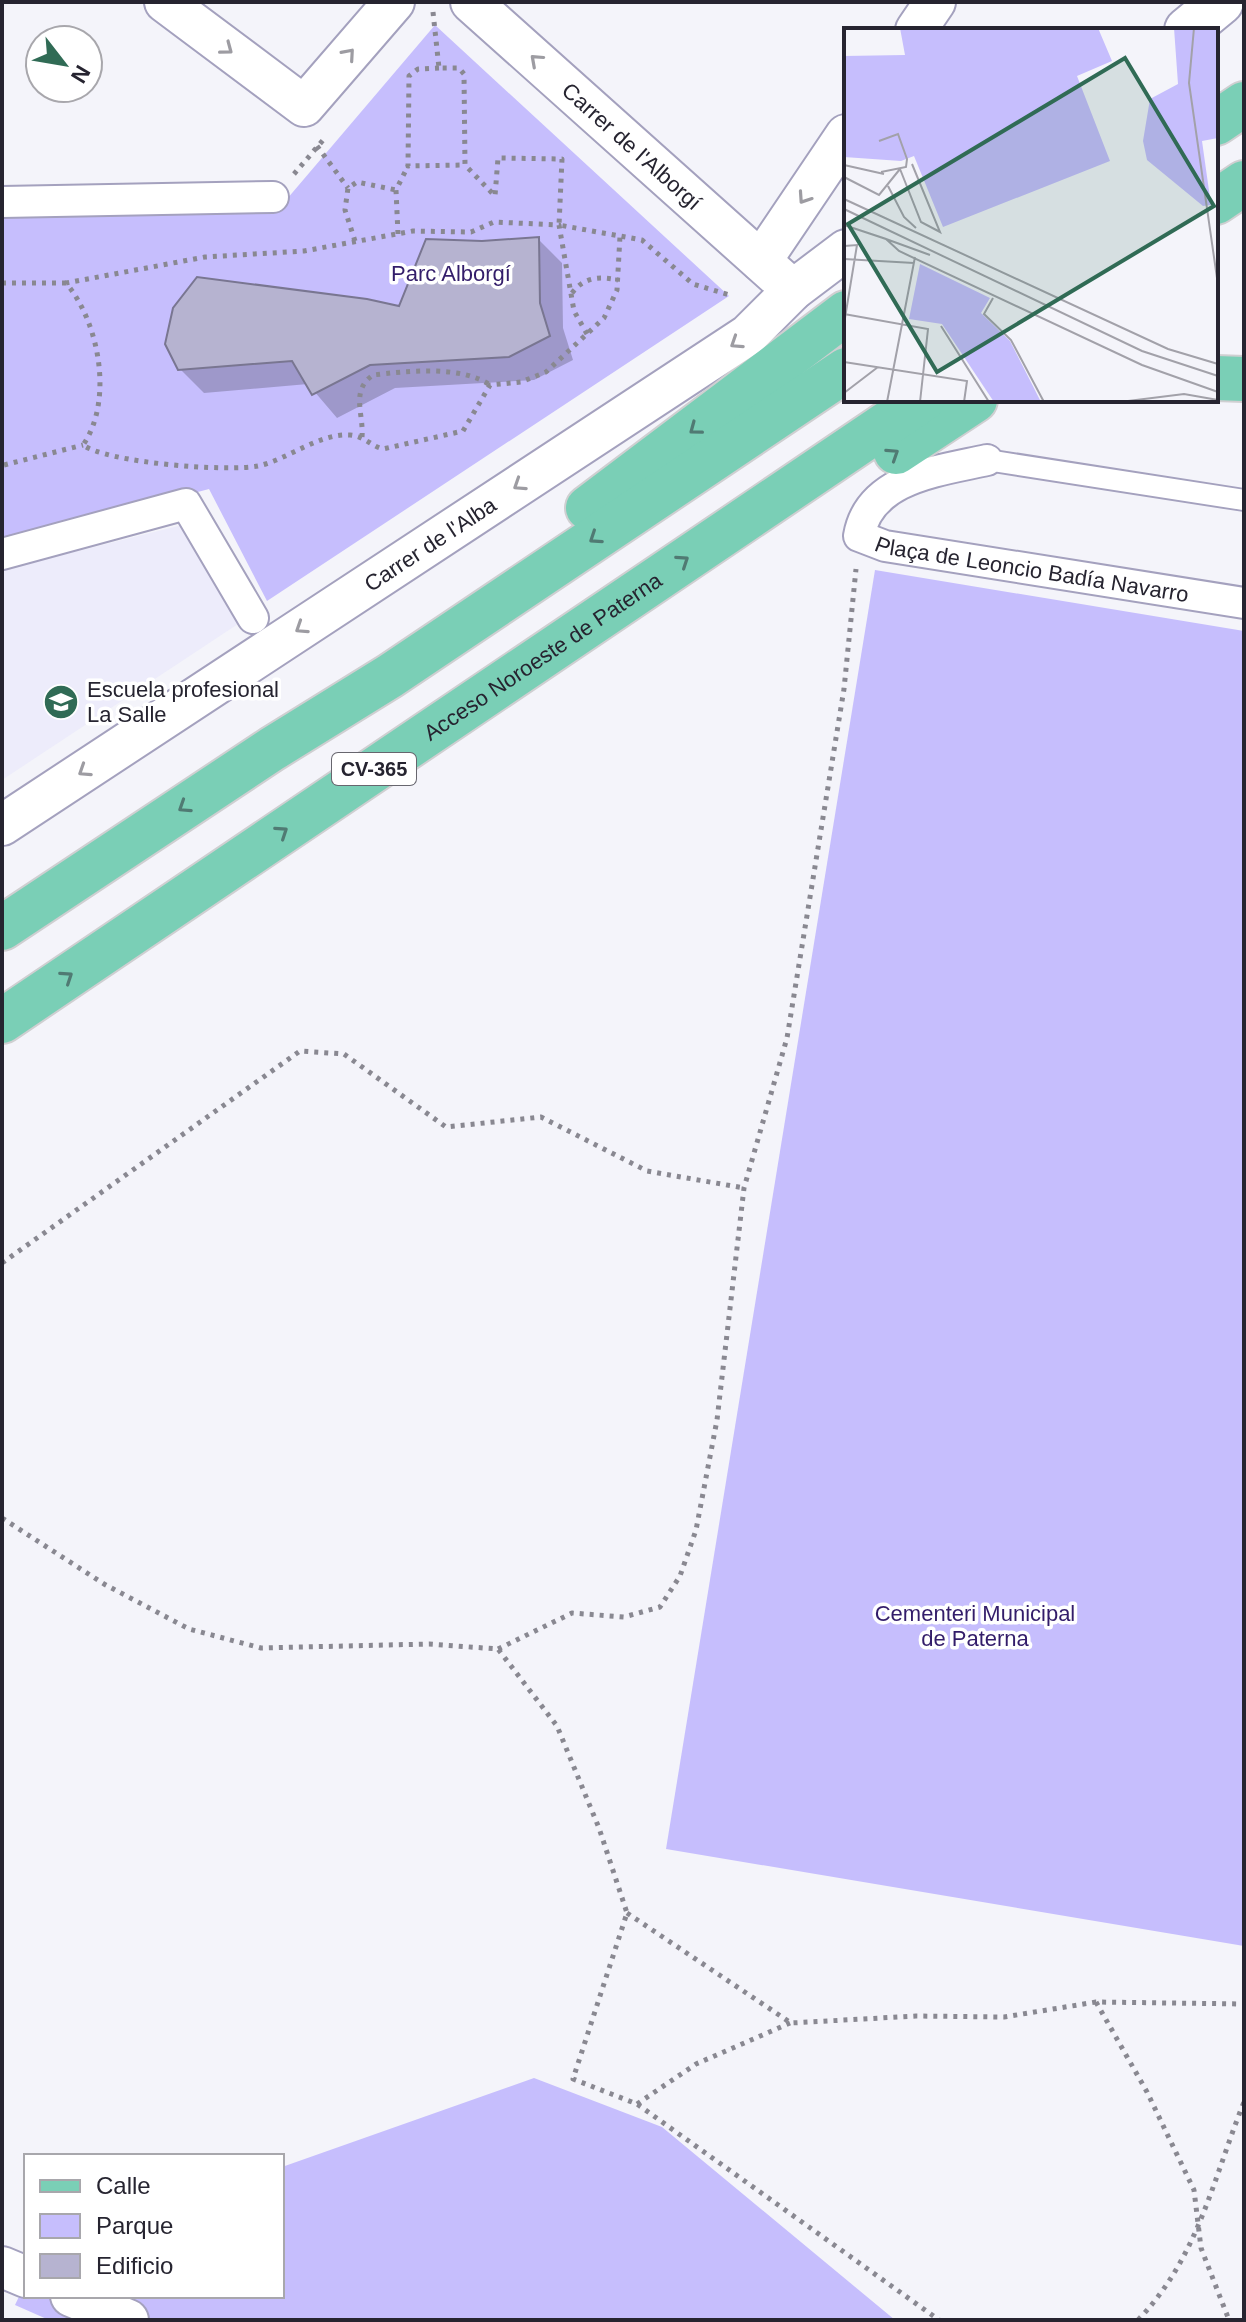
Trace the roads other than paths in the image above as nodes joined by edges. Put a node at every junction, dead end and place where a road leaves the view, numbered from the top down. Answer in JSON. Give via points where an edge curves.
{"nodes":[{"id":1,"x":165,"y":2,"type":"edge"},
{"id":2,"x":935,"y":2,"type":"edge"},
{"id":3,"x":1221,"y":2,"type":"edge"},
{"id":4,"x":458,"y":12,"type":"edge"},
{"id":5,"x":408,"y":13,"type":"edge"},
{"id":6,"x":917,"y":28,"type":"edge"},
{"id":7,"x":1189,"y":28,"type":"edge"},
{"id":8,"x":1244,"y":104,"type":"edge"},
{"id":9,"x":1218,"y":122,"type":"edge"},
{"id":10,"x":844,"y":138,"type":"edge"},
{"id":11,"x":1244,"y":183,"type":"edge"},
{"id":12,"x":273,"y":197,"type":"road end"},
{"id":13,"x":1218,"y":201,"type":"edge"},
{"id":14,"x":2,"y":202,"type":"edge"},
{"id":15,"x":844,"y":252,"type":"edge"},
{"id":16,"x":748,"y":273,"type":"junction"},
{"id":17,"x":793,"y":290,"type":"junction"},
{"id":18,"x":844,"y":315,"type":"edge"},
{"id":19,"x":844,"y":371,"type":"edge"},
{"id":20,"x":1218,"y":378,"type":"edge"},
{"id":21,"x":1244,"y":379,"type":"edge"},
{"id":22,"x":919,"y":402,"type":"edge"},
{"id":23,"x":972,"y":402,"type":"edge"},
{"id":24,"x":987,"y":460,"type":"joint"},
{"id":25,"x":1244,"y":500,"type":"edge"},
{"id":26,"x":747,"y":518,"type":"junction"},
{"id":27,"x":2,"y":554,"type":"edge"},
{"id":28,"x":1244,"y":603,"type":"edge"},
{"id":29,"x":253,"y":618,"type":"dead end"},
{"id":30,"x":272,"y":749,"type":"junction"},
{"id":31,"x":2,"y":825,"type":"edge"},
{"id":32,"x":2,"y":928,"type":"edge"},
{"id":33,"x":2,"y":1021,"type":"edge"},
{"id":34,"x":2,"y":2267,"type":"edge"},
{"id":35,"x":24,"y":2276,"type":"edge"},
{"id":36,"x":76,"y":2298,"type":"edge"},
{"id":37,"x":128,"y":2320,"type":"edge"}],
"edges":[{"from":1,"to":5,"type":"street","one_way":true,"via":[[315,121]]},
{"from":2,"to":6,"type":"street"},
{"from":3,"to":7,"type":"street"},
{"from":16,"to":4,"type":"street","name":"Carrer de l'Alborgí","one_way":true},
{"from":8,"to":9,"type":"main road"},
{"from":10,"to":16,"type":"street","one_way":true},
{"from":11,"to":13,"type":"main road"},
{"from":12,"to":14,"type":"street"},
{"from":15,"to":17,"type":"street","name":"Carrer de l'Alba"},
{"from":16,"to":17,"type":"street","name":"Carrer de l'Alborgí"},
{"from":17,"to":31,"type":"street","name":"Carrer de l'Alba","one_way":true,"via":[[748,335]]},
{"from":18,"to":30,"type":"main road","one_way":true,"via":[[624,484],[342,679]]},
{"from":19,"to":30,"type":"main road","one_way":true,"via":[[390,676]]},
{"from":20,"to":21,"type":"main road"},
{"from":22,"to":26,"type":"main road","name":"Acceso Noroeste de Paterna","number":"CV-365"},
{"from":26,"to":23,"type":"main road","one_way":true,"via":[[824,499]]},
{"from":24,"to":25,"type":"lane","name":"Plaça de Leoncio Badía Navarro"},
{"from":24,"to":28,"type":"street","name":"Plaça de Leoncio Badía Navarro","via":[[925,474],[884,491],[862,517],[859,536],[885,546]]},
{"from":33,"to":26,"type":"main road","name":"Acceso Noroeste de Paterna","number":"CV-365","one_way":true},
{"from":27,"to":29,"type":"street","via":[[186,504]]},
{"from":30,"to":32,"type":"main road","one_way":true},
{"from":34,"to":35,"type":"street"},
{"from":36,"to":37,"type":"street"}]}
